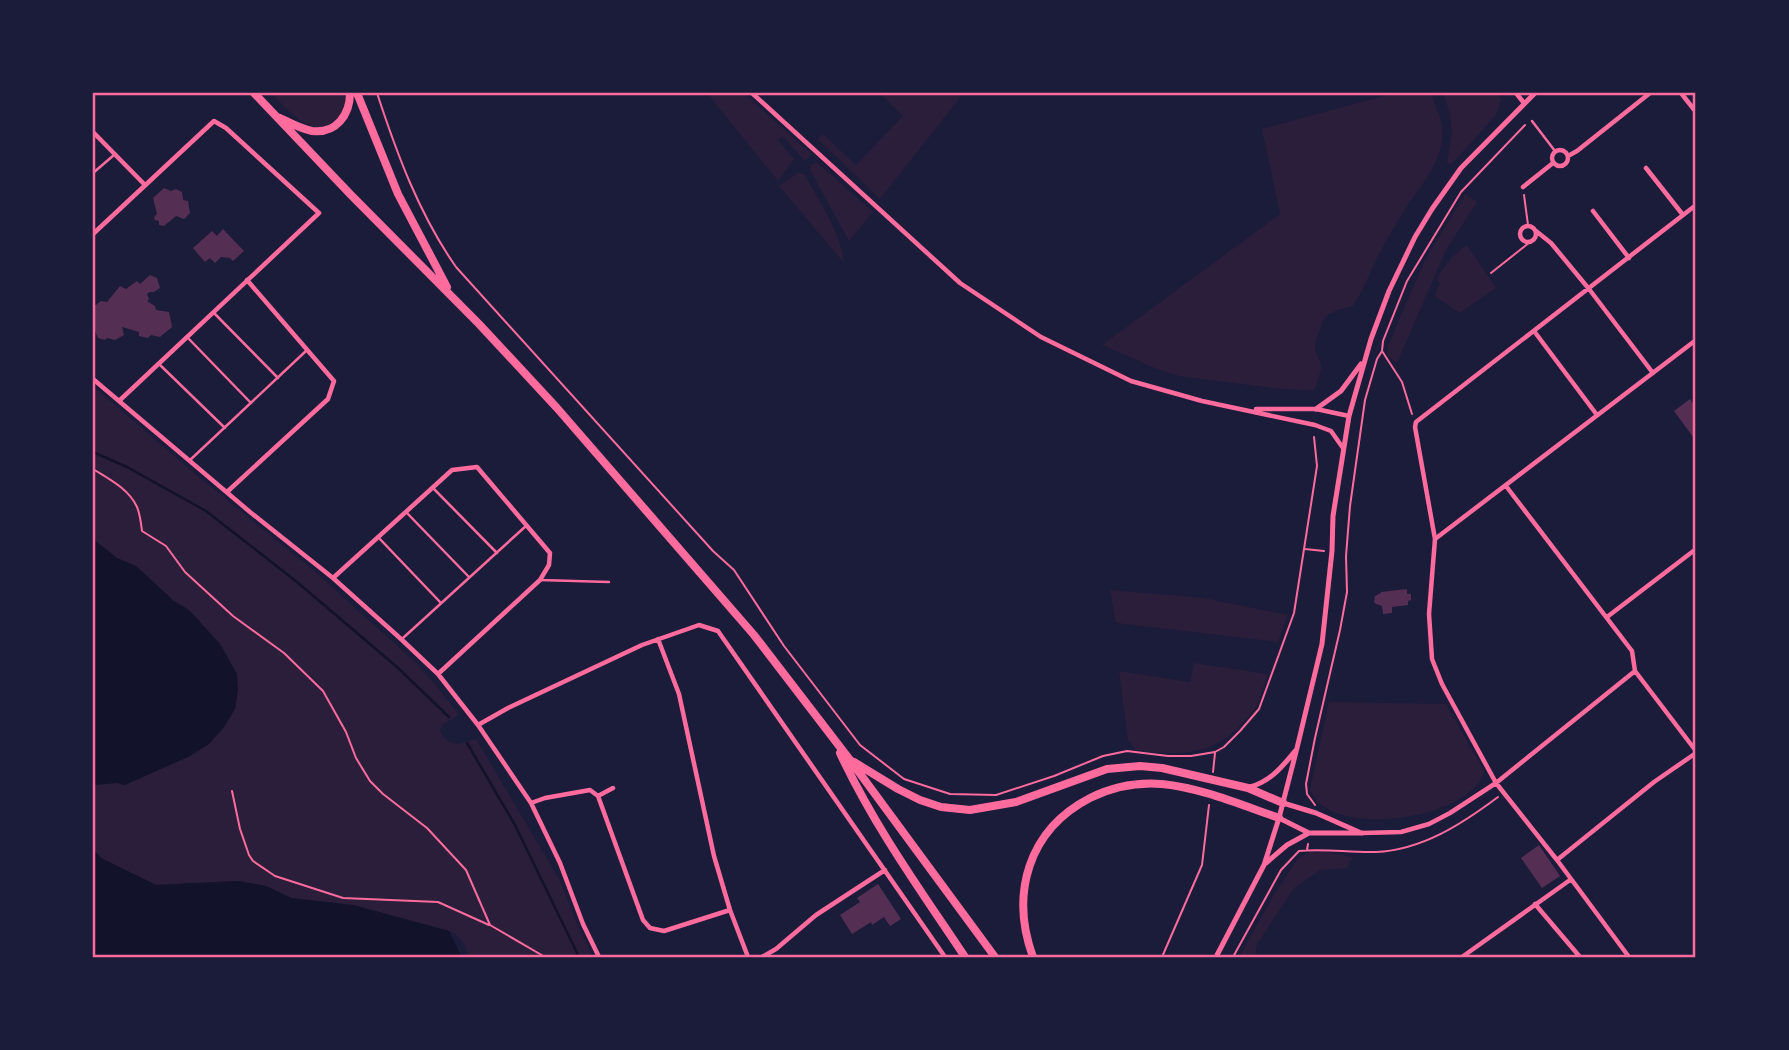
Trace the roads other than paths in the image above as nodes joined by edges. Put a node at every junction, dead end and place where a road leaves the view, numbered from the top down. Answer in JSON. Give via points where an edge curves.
{"nodes":[{"id":1,"x":254,"y":93,"type":"edge"},
{"id":2,"x":350,"y":93,"type":"edge"},
{"id":3,"x":357,"y":93,"type":"edge"},
{"id":4,"x":752,"y":93,"type":"edge"},
{"id":5,"x":1516,"y":93,"type":"edge"},
{"id":6,"x":1535,"y":93,"type":"edge"},
{"id":7,"x":1650,"y":93,"type":"edge"},
{"id":8,"x":1681,"y":93,"type":"edge"},
{"id":9,"x":1524,"y":103,"type":"junction"},
{"id":10,"x":1696,"y":112,"type":"edge"},
{"id":11,"x":277,"y":117,"type":"junction"},
{"id":12,"x":1532,"y":120,"type":"road end"},
{"id":13,"x":93,"y":132,"type":"edge"},
{"id":14,"x":1555,"y":152,"type":"junction"},
{"id":15,"x":114,"y":154,"type":"junction"},
{"id":16,"x":1568,"y":156,"type":"junction"},
{"id":17,"x":1553,"y":163,"type":"junction"},
{"id":18,"x":1646,"y":168,"type":"dead end"},
{"id":19,"x":93,"y":173,"type":"edge"},
{"id":20,"x":145,"y":185,"type":"junction"},
{"id":21,"x":1523,"y":187,"type":"road end"},
{"id":22,"x":1696,"y":205,"type":"edge"},
{"id":23,"x":1593,"y":211,"type":"dead end"},
{"id":24,"x":1683,"y":215,"type":"junction"},
{"id":25,"x":1536,"y":231,"type":"junction"},
{"id":26,"x":93,"y":234,"type":"edge"},
{"id":27,"x":1629,"y":258,"type":"junction"},
{"id":28,"x":247,"y":280,"type":"junction"},
{"id":29,"x":1589,"y":289,"type":"junction"},
{"id":30,"x":452,"y":296,"type":"junction"},
{"id":31,"x":213,"y":312,"type":"junction"},
{"id":32,"x":1534,"y":331,"type":"junction"},
{"id":33,"x":187,"y":337,"type":"junction"},
{"id":34,"x":1696,"y":340,"type":"edge"},
{"id":35,"x":307,"y":351,"type":"junction"},
{"id":36,"x":1365,"y":358,"type":"junction"},
{"id":37,"x":158,"y":363,"type":"junction"},
{"id":38,"x":1653,"y":374,"type":"junction"},
{"id":39,"x":278,"y":378,"type":"junction"},
{"id":40,"x":93,"y":379,"type":"edge"},
{"id":41,"x":119,"y":401,"type":"junction"},
{"id":42,"x":251,"y":403,"type":"junction"},
{"id":43,"x":1316,"y":409,"type":"junction"},
{"id":44,"x":1245,"y":410,"type":"junction"},
{"id":45,"x":1597,"y":415,"type":"junction"},
{"id":46,"x":1349,"y":416,"type":"junction"},
{"id":47,"x":225,"y":428,"type":"junction"},
{"id":48,"x":1343,"y":448,"type":"junction"},
{"id":49,"x":189,"y":461,"type":"junction"},
{"id":50,"x":1506,"y":486,"type":"junction"},
{"id":51,"x":432,"y":487,"type":"junction"},
{"id":52,"x":227,"y":492,"type":"junction"},
{"id":53,"x":405,"y":511,"type":"junction"},
{"id":54,"x":527,"y":525,"type":"junction"},
{"id":55,"x":379,"y":537,"type":"junction"},
{"id":56,"x":1436,"y":538,"type":"junction"},
{"id":57,"x":1696,"y":549,"type":"edge"},
{"id":58,"x":497,"y":552,"type":"junction"},
{"id":59,"x":333,"y":578,"type":"junction"},
{"id":60,"x":469,"y":578,"type":"junction"},
{"id":61,"x":540,"y":580,"type":"junction"},
{"id":62,"x":609,"y":582,"type":"dead end"},
{"id":63,"x":441,"y":603,"type":"junction"},
{"id":64,"x":1607,"y":617,"type":"junction"},
{"id":65,"x":401,"y":639,"type":"junction"},
{"id":66,"x":658,"y":639,"type":"junction"},
{"id":67,"x":1635,"y":671,"type":"junction"},
{"id":68,"x":438,"y":674,"type":"junction"},
{"id":69,"x":478,"y":725,"type":"junction"},
{"id":70,"x":833,"y":738,"type":"junction"},
{"id":71,"x":1297,"y":748,"type":"junction"},
{"id":72,"x":1696,"y":752,"type":"edge"},
{"id":73,"x":850,"y":760,"type":"junction"},
{"id":74,"x":1496,"y":783,"type":"junction"},
{"id":75,"x":613,"y":788,"type":"dead end"},
{"id":76,"x":1248,"y":788,"type":"junction"},
{"id":77,"x":598,"y":796,"type":"junction"},
{"id":78,"x":531,"y":803,"type":"junction"},
{"id":79,"x":1283,"y":803,"type":"junction"},
{"id":80,"x":1279,"y":818,"type":"junction"},
{"id":81,"x":1309,"y":833,"type":"junction"},
{"id":82,"x":1362,"y":833,"type":"junction"},
{"id":83,"x":1557,"y":860,"type":"junction"},
{"id":84,"x":1264,"y":865,"type":"junction"},
{"id":85,"x":885,"y":870,"type":"junction"},
{"id":86,"x":1570,"y":880,"type":"junction"},
{"id":87,"x":1535,"y":904,"type":"junction"},
{"id":88,"x":730,"y":910,"type":"junction"},
{"id":89,"x":599,"y":957,"type":"edge"},
{"id":90,"x":748,"y":957,"type":"edge"},
{"id":91,"x":762,"y":957,"type":"edge"},
{"id":92,"x":945,"y":957,"type":"edge"},
{"id":93,"x":965,"y":957,"type":"edge"},
{"id":94,"x":995,"y":957,"type":"edge"},
{"id":95,"x":1033,"y":957,"type":"edge"},
{"id":96,"x":1216,"y":957,"type":"edge"},
{"id":97,"x":1462,"y":957,"type":"edge"},
{"id":98,"x":1580,"y":957,"type":"edge"},
{"id":99,"x":1629,"y":957,"type":"edge"}],
"edges":[{"from":1,"to":11,"type":"highway"},
{"from":2,"to":11,"type":"highway","via":[[347,113],[331,128],[309,131]]},
{"from":3,"to":30,"type":"highway","via":[[398,194]]},
{"from":4,"to":44,"type":"street","via":[[961,283],[1041,337],[1131,381]]},
{"from":5,"to":9,"type":"street"},
{"from":6,"to":9,"type":"street"},
{"from":7,"to":16,"type":"street"},
{"from":8,"to":10,"type":"street"},
{"from":9,"to":36,"type":"street","via":[[1461,168],[1432,209],[1389,291]]},
{"from":11,"to":30,"type":"highway"},
{"from":12,"to":14,"type":"lane"},
{"from":13,"to":15,"type":"street"},
{"from":14,"to":16,"type":"street","via":[[1562,150]]},
{"from":14,"to":17,"type":"street"},
{"from":15,"to":19,"type":"lane"},
{"from":15,"to":20,"type":"street"},
{"from":16,"to":17,"type":"street","via":[[1564,166]]},
{"from":17,"to":21,"type":"street"},
{"from":18,"to":24,"type":"street"},
{"from":20,"to":26,"type":"street"},
{"from":20,"to":28,"type":"street","via":[[214,121],[319,213]]},
{"from":22,"to":24,"type":"street"},
{"from":23,"to":27,"type":"street"},
{"from":24,"to":27,"type":"street"},
{"from":25,"to":25,"type":"street","via":[[1528,225],[1520,234],[1530,242]]},
{"from":25,"to":29,"type":"street"},
{"from":27,"to":29,"type":"street"},
{"from":28,"to":31,"type":"street"},
{"from":28,"to":35,"type":"street"},
{"from":29,"to":32,"type":"street"},
{"from":29,"to":38,"type":"street"},
{"from":30,"to":70,"type":"highway","via":[[557,408],[754,635]]},
{"from":31,"to":33,"type":"street"},
{"from":31,"to":39,"type":"lane"},
{"from":32,"to":45,"type":"street"},
{"from":32,"to":56,"type":"street","via":[[1416,422]]},
{"from":33,"to":37,"type":"street"},
{"from":33,"to":42,"type":"lane"},
{"from":34,"to":38,"type":"street"},
{"from":35,"to":39,"type":"lane"},
{"from":35,"to":52,"type":"street","via":[[334,382],[328,399]]},
{"from":36,"to":43,"type":"street","via":[[1341,391]]},
{"from":36,"to":46,"type":"street"},
{"from":37,"to":41,"type":"street"},
{"from":37,"to":47,"type":"lane"},
{"from":38,"to":45,"type":"street"},
{"from":39,"to":42,"type":"lane"},
{"from":40,"to":41,"type":"street"},
{"from":41,"to":49,"type":"street"},
{"from":42,"to":47,"type":"lane"},
{"from":43,"to":44,"type":"street"},
{"from":43,"to":46,"type":"street"},
{"from":44,"to":48,"type":"street","via":[[1331,431]]},
{"from":45,"to":50,"type":"street"},
{"from":46,"to":48,"type":"street"},
{"from":47,"to":49,"type":"lane"},
{"from":48,"to":71,"type":"street","via":[[1322,644]]},
{"from":49,"to":52,"type":"street"},
{"from":50,"to":56,"type":"street"},
{"from":50,"to":64,"type":"street"},
{"from":51,"to":53,"type":"street"},
{"from":51,"to":54,"type":"street","via":[[452,470],[477,467]]},
{"from":51,"to":58,"type":"lane"},
{"from":52,"to":59,"type":"street"},
{"from":53,"to":55,"type":"street"},
{"from":53,"to":60,"type":"lane"},
{"from":54,"to":58,"type":"lane"},
{"from":54,"to":61,"type":"street","via":[[550,553]]},
{"from":55,"to":59,"type":"street"},
{"from":55,"to":63,"type":"lane"},
{"from":56,"to":74,"type":"street","via":[[1429,614],[1432,659]]},
{"from":57,"to":64,"type":"street"},
{"from":58,"to":60,"type":"lane"},
{"from":59,"to":65,"type":"street"},
{"from":60,"to":63,"type":"lane"},
{"from":61,"to":62,"type":"lane"},
{"from":61,"to":68,"type":"street"},
{"from":63,"to":65,"type":"lane"},
{"from":64,"to":67,"type":"street","via":[[1632,651]]},
{"from":65,"to":68,"type":"street"},
{"from":66,"to":69,"type":"street"},
{"from":66,"to":85,"type":"street","via":[[699,625],[718,631]]},
{"from":66,"to":88,"type":"street","via":[[678,694]]},
{"from":67,"to":72,"type":"street"},
{"from":67,"to":74,"type":"street"},
{"from":68,"to":69,"type":"street"},
{"from":69,"to":78,"type":"street"},
{"from":70,"to":73,"type":"highway"},
{"from":70,"to":93,"type":"highway","via":[[877,825]]},
{"from":71,"to":76,"type":"street","via":[[1279,771]]},
{"from":71,"to":79,"type":"street"},
{"from":72,"to":83,"type":"street"},
{"from":73,"to":76,"type":"highway","via":[[920,800],[970,810],[1016,802],[1107,769],[1140,766]]},
{"from":73,"to":94,"type":"highway"},
{"from":74,"to":82,"type":"street","via":[[1429,824],[1401,832]]},
{"from":74,"to":83,"type":"street"},
{"from":75,"to":77,"type":"street"},
{"from":76,"to":79,"type":"highway"},
{"from":77,"to":78,"type":"street","via":[[590,790]]},
{"from":77,"to":88,"type":"street","via":[[643,920],[650,928],[664,931]]},
{"from":78,"to":89,"type":"street"},
{"from":79,"to":80,"type":"street"},
{"from":79,"to":82,"type":"street"},
{"from":80,"to":81,"type":"street"},
{"from":80,"to":84,"type":"street"},
{"from":80,"to":95,"type":"highway","via":[[1210,794],[1162,784],[1116,787],[1079,804],[1046,834],[1030,864],[1023,917]]},
{"from":81,"to":82,"type":"street"},
{"from":81,"to":84,"type":"street"},
{"from":83,"to":86,"type":"street"},
{"from":84,"to":96,"type":"street"},
{"from":85,"to":91,"type":"street"},
{"from":85,"to":92,"type":"street"},
{"from":86,"to":87,"type":"street"},
{"from":86,"to":99,"type":"street"},
{"from":87,"to":97,"type":"street"},
{"from":87,"to":98,"type":"street"},
{"from":88,"to":90,"type":"street"}]}
